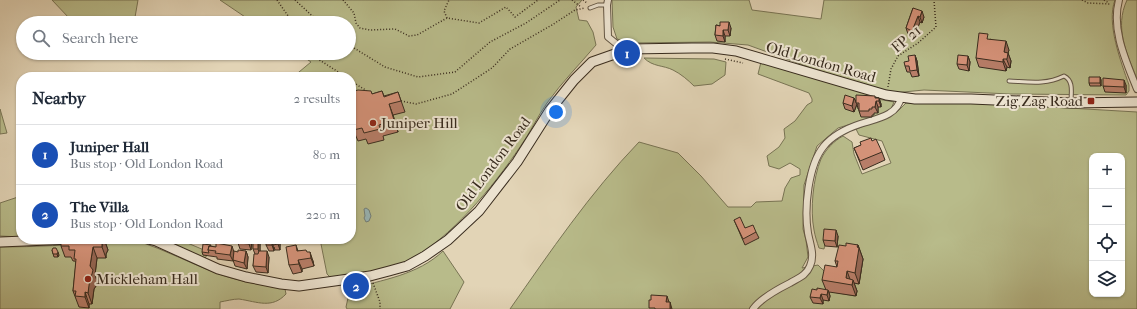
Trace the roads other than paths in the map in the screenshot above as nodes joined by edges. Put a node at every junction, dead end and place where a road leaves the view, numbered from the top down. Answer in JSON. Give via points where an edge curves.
{"nodes":[{"id":1,"x":1119,"y":0,"type":"edge"},
{"id":2,"x":608,"y":3,"type":"edge"},
{"id":3,"x":590,"y":8,"type":"road end"},
{"id":4,"x":624,"y":50,"type":"junction"},
{"id":5,"x":1009,"y":81,"type":"dead end"},
{"id":6,"x":1137,"y":89,"type":"edge"},
{"id":7,"x":901,"y":97,"type":"junction"},
{"id":8,"x":1137,"y":102,"type":"edge"},
{"id":9,"x":1071,"y":104,"type":"junction"},
{"id":10,"x":16,"y":241,"type":"edge"},
{"id":11,"x":0,"y":242,"type":"edge"},
{"id":12,"x":163,"y":244,"type":"edge"},
{"id":13,"x":753,"y":309,"type":"edge"}],
"edges":[{"from":1,"to":6,"type":"street","via":[[1116,17],[1119,38]]},
{"from":2,"to":3,"type":"lane"},
{"from":2,"to":4,"type":"street","via":[[608,37]]},
{"from":4,"to":7,"type":"main road","name":"Old London Road","via":[[713,48],[736,51],[886,95]]},
{"from":4,"to":12,"type":"main road","name":"Old London Road","via":[[592,62],[550,110],[517,162],[479,211],[453,236],[407,266],[370,276],[299,286],[246,277],[218,269]]},
{"from":5,"to":9,"type":"lane","via":[[1042,83],[1064,76],[1071,82]]},
{"from":7,"to":9,"type":"main road","name":"Old London Road"},
{"from":7,"to":13,"type":"street","via":[[897,107],[891,112],[842,132],[824,146],[810,178],[807,222],[811,264],[802,277],[766,298]]},
{"from":8,"to":9,"type":"main road","name":"Old London Road"},
{"from":10,"to":11,"type":"main road"}]}
